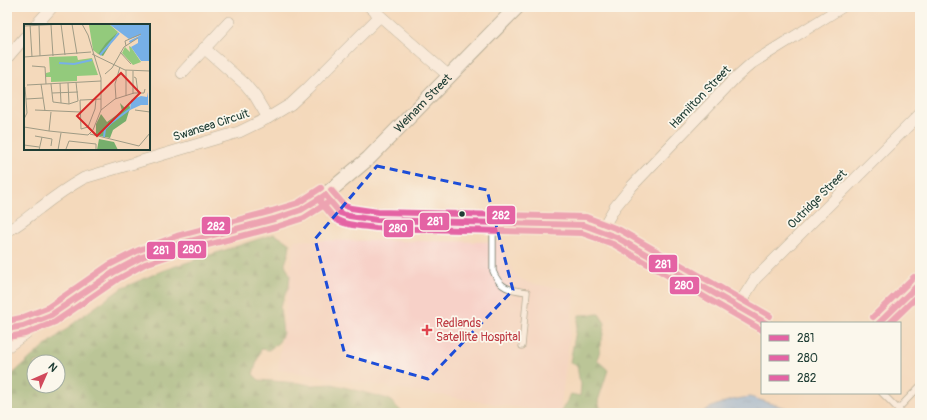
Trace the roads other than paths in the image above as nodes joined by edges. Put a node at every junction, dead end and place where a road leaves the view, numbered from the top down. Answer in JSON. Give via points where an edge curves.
{"nodes":[{"id":1,"x":52,"y":7,"type":"edge"},
{"id":2,"x":370,"y":7,"type":"edge"},
{"id":3,"x":516,"y":7,"type":"edge"},
{"id":4,"x":842,"y":7,"type":"edge"},
{"id":5,"x":380,"y":16,"type":"junction"},
{"id":6,"x":229,"y":22,"type":"dead end"},
{"id":7,"x":37,"y":24,"type":"edge"},
{"id":8,"x":24,"y":39,"type":"edge"},
{"id":9,"x":204,"y":48,"type":"junction"},
{"id":10,"x":7,"y":58,"type":"edge"},
{"id":11,"x":182,"y":73,"type":"dead end"},
{"id":12,"x":449,"y":76,"type":"junction"},
{"id":13,"x":920,"y":114,"type":"edge"},
{"id":14,"x":268,"y":118,"type":"junction"},
{"id":15,"x":325,"y":195,"type":"junction"},
{"id":16,"x":493,"y":223,"type":"junction"},
{"id":17,"x":7,"y":231,"type":"edge"},
{"id":18,"x":601,"y":231,"type":"junction"},
{"id":19,"x":920,"y":283,"type":"edge"},
{"id":20,"x":738,"y":306,"type":"junction"},
{"id":21,"x":52,"y":314,"type":"junction"},
{"id":22,"x":764,"y":322,"type":"edge"},
{"id":23,"x":880,"y":322,"type":"edge"},
{"id":24,"x":7,"y":329,"type":"edge"},
{"id":25,"x":522,"y":346,"type":"dead end"},
{"id":26,"x":7,"y":347,"type":"edge"},
{"id":27,"x":920,"y":386,"type":"edge"},
{"id":28,"x":883,"y":394,"type":"edge"},
{"id":29,"x":900,"y":411,"type":"edge"}],
"edges":[{"from":1,"to":7,"type":"street"},
{"from":2,"to":5,"type":"street"},
{"from":3,"to":12,"type":"street","name":"Weinam Street"},
{"from":4,"to":18,"type":"street","name":"Hamilton Street","via":[[752,62],[632,186],[615,207]]},
{"from":5,"to":12,"type":"street"},
{"from":5,"to":14,"type":"street","name":"Swansea Circuit","via":[[291,104]]},
{"from":6,"to":9,"type":"street"},
{"from":8,"to":10,"type":"street"},
{"from":9,"to":11,"type":"street"},
{"from":9,"to":14,"type":"street","via":[[245,84]]},
{"from":12,"to":15,"type":"street","name":"Weinam Street","via":[[369,158]]},
{"from":13,"to":20,"type":"street","name":"Outridge Street","via":[[755,280]]},
{"from":14,"to":17,"type":"street","name":"Swansea Circuit","via":[[238,132],[84,178]]},
{"from":15,"to":16,"type":"street","via":[[340,213],[349,216],[377,220]]},
{"from":15,"to":21,"type":"street","name":"Weinam Street","via":[[301,210],[178,244],[142,257],[114,272]]},
{"from":16,"to":18,"type":"street","via":[[584,225]]},
{"from":16,"to":25,"type":"lane","via":[[493,271],[496,278],[509,289],[527,292]]},
{"from":18,"to":20,"type":"street"},
{"from":19,"to":23,"type":"street"},
{"from":20,"to":22,"type":"street"},
{"from":21,"to":24,"type":"street","name":"Weinam Street","via":[[23,326]]},
{"from":21,"to":26,"type":"street"},
{"from":27,"to":29,"type":"lane"},
{"from":28,"to":29,"type":"lane"}]}
